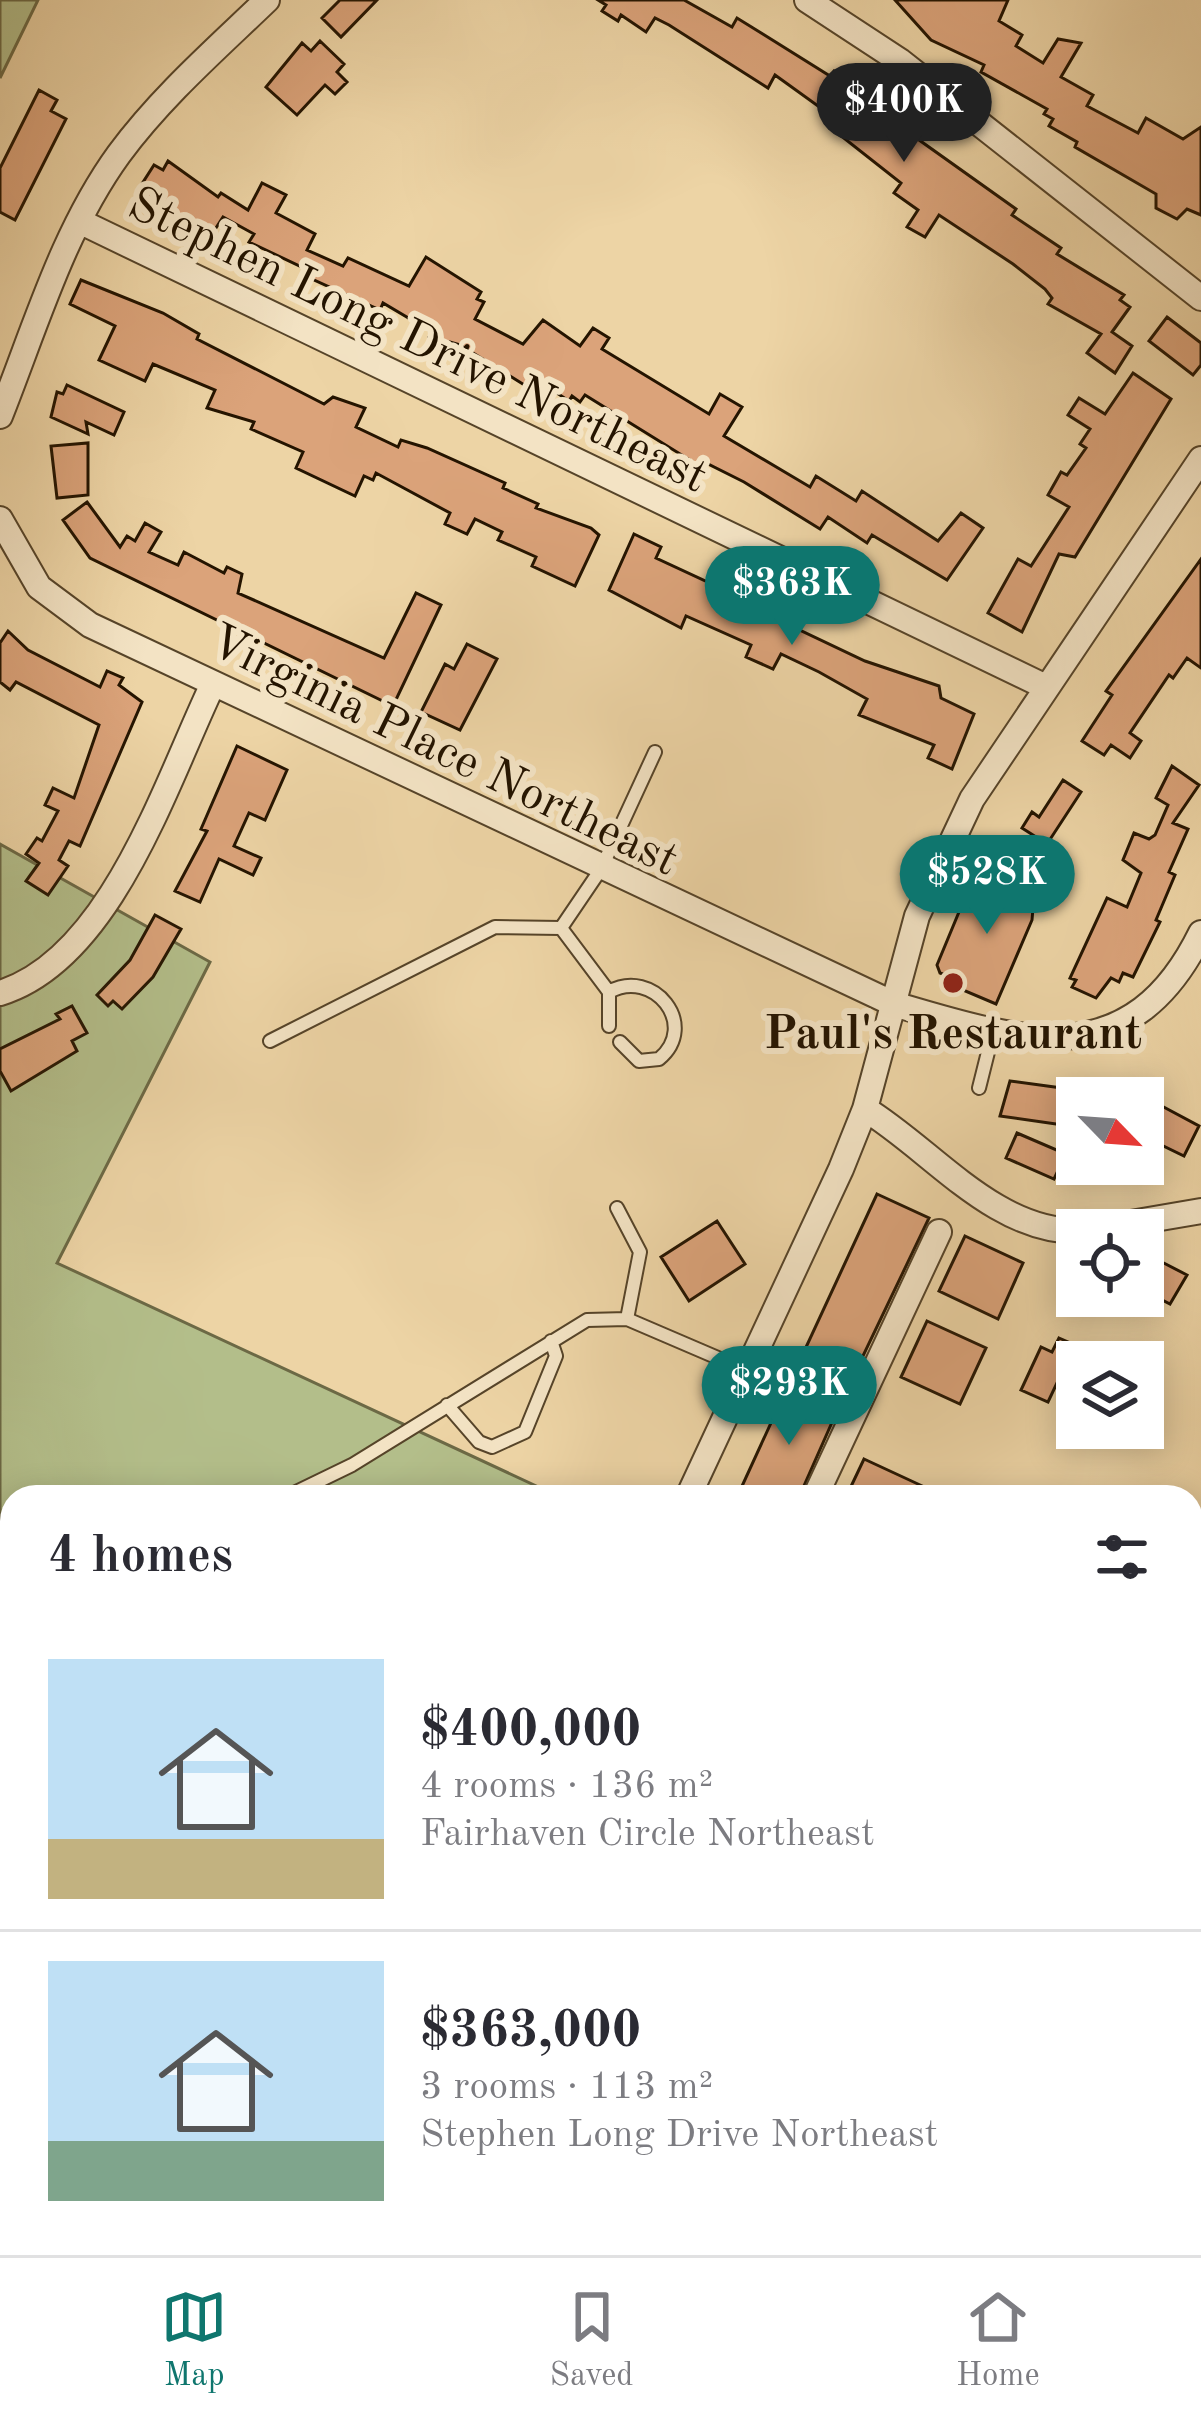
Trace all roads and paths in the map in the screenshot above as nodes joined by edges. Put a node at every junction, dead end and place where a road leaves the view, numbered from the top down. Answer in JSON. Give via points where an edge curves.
{"nodes":[{"id":1,"x":267,"y":0,"type":"edge"},
{"id":2,"x":816,"y":2,"type":"edge"},
{"id":3,"x":79,"y":221,"type":"junction"},
{"id":4,"x":1201,"y":298,"type":"edge"},
{"id":5,"x":0,"y":416,"type":"edge"},
{"id":6,"x":1201,"y":459,"type":"edge"},
{"id":7,"x":0,"y":519,"type":"edge"},
{"id":8,"x":213,"y":684,"type":"junction"},
{"id":9,"x":1046,"y":687,"type":"junction"},
{"id":10,"x":655,"y":752,"type":"dead end"},
{"id":11,"x":952,"y":835,"type":"junction"},
{"id":12,"x":990,"y":852,"type":"dead end"},
{"id":13,"x":601,"y":869,"type":"junction"},
{"id":14,"x":561,"y":928,"type":"junction"},
{"id":15,"x":1201,"y":932,"type":"edge"},
{"id":16,"x":609,"y":992,"type":"junction"},
{"id":17,"x":0,"y":993,"type":"edge"},
{"id":18,"x":894,"y":1004,"type":"junction"},
{"id":19,"x":609,"y":1026,"type":"dead end"},
{"id":20,"x":1010,"y":1032,"type":"junction"},
{"id":21,"x":270,"y":1041,"type":"dead end"},
{"id":22,"x":620,"y":1042,"type":"dead end"},
{"id":23,"x":979,"y":1088,"type":"dead end"},
{"id":24,"x":865,"y":1109,"type":"junction"},
{"id":25,"x":617,"y":1208,"type":"dead end"},
{"id":26,"x":1201,"y":1211,"type":"edge"},
{"id":27,"x":1164,"y":1217,"type":"edge"},
{"id":28,"x":1056,"y":1227,"type":"edge"},
{"id":29,"x":939,"y":1232,"type":"dead end"},
{"id":30,"x":626,"y":1319,"type":"junction"},
{"id":31,"x":551,"y":1341,"type":"junction"},
{"id":32,"x":747,"y":1370,"type":"junction"},
{"id":33,"x":447,"y":1405,"type":"junction"},
{"id":34,"x":311,"y":1485,"type":"edge"},
{"id":35,"x":694,"y":1485,"type":"edge"},
{"id":36,"x":821,"y":1485,"type":"edge"}],
"edges":[{"from":1,"to":3,"type":"street","via":[[165,98]]},
{"from":2,"to":4,"type":"street"},
{"from":3,"to":5,"type":"street"},
{"from":3,"to":9,"type":"street","name":"Stephen Long Drive Northeast"},
{"from":6,"to":9,"type":"street"},
{"from":7,"to":8,"type":"street","name":"Virginia Place Northeast","via":[[22,565],[58,605]]},
{"from":8,"to":13,"type":"street","name":"Virginia Place Northeast"},
{"from":8,"to":17,"type":"street","via":[[92,927],[43,975]]},
{"from":9,"to":11,"type":"street"},
{"from":10,"to":13,"type":"lane"},
{"from":11,"to":12,"type":"lane"},
{"from":11,"to":18,"type":"street","via":[[917,916]]},
{"from":13,"to":14,"type":"lane"},
{"from":13,"to":18,"type":"street","name":"Virginia Place Northeast"},
{"from":14,"to":16,"type":"lane"},
{"from":14,"to":21,"type":"lane","via":[[496,927]]},
{"from":15,"to":20,"type":"street","name":"Virginia Place Northeast","via":[[1163,991],[1128,1018],[1090,1034]]},
{"from":16,"to":19,"type":"lane"},
{"from":16,"to":22,"type":"lane","via":[[646,986],[675,1022],[672,1045],[659,1059],[639,1061]]},
{"from":18,"to":20,"type":"street","name":"Virginia Place Northeast"},
{"from":18,"to":24,"type":"street"},
{"from":20,"to":23,"type":"lane"},
{"from":24,"to":28,"type":"street","via":[[971,1189],[1025,1220]]},
{"from":24,"to":32,"type":"street"},
{"from":25,"to":30,"type":"lane","via":[[640,1252]]},
{"from":26,"to":27,"type":"street"},
{"from":29,"to":36,"type":"street"},
{"from":30,"to":31,"type":"lane","via":[[586,1321]]},
{"from":30,"to":32,"type":"lane"},
{"from":31,"to":33,"type":"lane"},
{"from":31,"to":33,"type":"lane","via":[[556,1356],[525,1432],[492,1447]]},
{"from":32,"to":35,"type":"street"},
{"from":33,"to":34,"type":"lane"}]}
